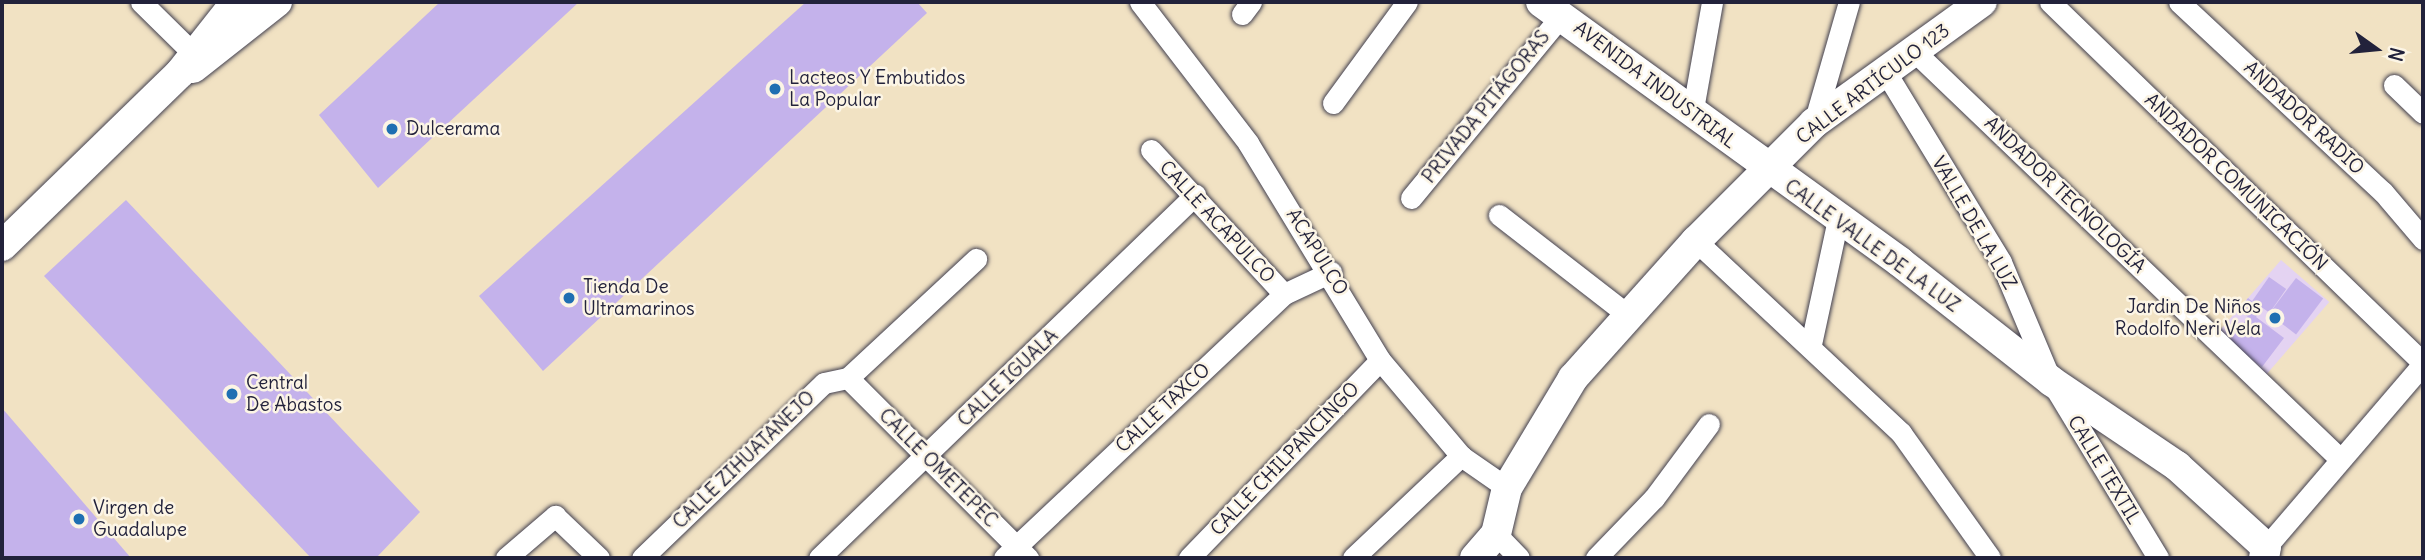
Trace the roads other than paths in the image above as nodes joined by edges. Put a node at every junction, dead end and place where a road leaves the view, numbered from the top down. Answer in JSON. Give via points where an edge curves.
{"nodes":[{"id":1,"x":141,"y":2,"type":"edge"},
{"id":2,"x":236,"y":2,"type":"edge"},
{"id":3,"x":277,"y":2,"type":"edge"},
{"id":4,"x":1140,"y":2,"type":"edge"},
{"id":5,"x":1406,"y":2,"type":"edge"},
{"id":6,"x":1712,"y":2,"type":"edge"},
{"id":7,"x":1849,"y":2,"type":"edge"},
{"id":8,"x":1982,"y":2,"type":"edge"},
{"id":9,"x":2050,"y":2,"type":"edge"},
{"id":10,"x":2179,"y":2,"type":"edge"},
{"id":11,"x":1548,"y":6,"type":"edge"},
{"id":12,"x":1913,"y":50,"type":"junction"},
{"id":13,"x":192,"y":64,"type":"junction"},
{"id":14,"x":1885,"y":71,"type":"junction"},
{"id":15,"x":2394,"y":85,"type":"dead end"},
{"id":16,"x":1332,"y":103,"type":"dead end"},
{"id":17,"x":1693,"y":109,"type":"junction"},
{"id":18,"x":2423,"y":114,"type":"edge"},
{"id":19,"x":1814,"y":123,"type":"junction"},
{"id":20,"x":1151,"y":150,"type":"dead end"},
{"id":21,"x":1767,"y":170,"type":"junction"},
{"id":22,"x":1195,"y":195,"type":"junction"},
{"id":23,"x":1411,"y":198,"type":"dead end"},
{"id":24,"x":1499,"y":215,"type":"dead end"},
{"id":25,"x":1838,"y":219,"type":"junction"},
{"id":26,"x":2423,"y":239,"type":"edge"},
{"id":27,"x":1696,"y":242,"type":"junction"},
{"id":28,"x":2,"y":246,"type":"edge"},
{"id":29,"x":976,"y":260,"type":"dead end"},
{"id":30,"x":1332,"y":272,"type":"junction"},
{"id":31,"x":1284,"y":294,"type":"junction"},
{"id":32,"x":1629,"y":316,"type":"junction"},
{"id":33,"x":1811,"y":344,"type":"junction"},
{"id":34,"x":1380,"y":360,"type":"junction"},
{"id":35,"x":2423,"y":363,"type":"edge"},
{"id":36,"x":848,"y":378,"type":"junction"},
{"id":37,"x":2051,"y":381,"type":"junction"},
{"id":38,"x":1709,"y":424,"type":"dead end"},
{"id":39,"x":1461,"y":456,"type":"junction"},
{"id":40,"x":927,"y":457,"type":"junction"},
{"id":41,"x":2338,"y":457,"type":"junction"},
{"id":42,"x":1507,"y":488,"type":"junction"},
{"id":43,"x":1496,"y":534,"type":"junction"},
{"id":44,"x":2265,"y":553,"type":"edge"},
{"id":45,"x":1016,"y":554,"type":"edge"},
{"id":46,"x":506,"y":558,"type":"edge"},
{"id":47,"x":599,"y":558,"type":"edge"},
{"id":48,"x":642,"y":558,"type":"edge"},
{"id":49,"x":819,"y":558,"type":"edge"},
{"id":50,"x":1189,"y":558,"type":"edge"},
{"id":51,"x":1353,"y":558,"type":"edge"},
{"id":52,"x":1475,"y":558,"type":"edge"},
{"id":53,"x":1519,"y":558,"type":"edge"},
{"id":54,"x":1596,"y":558,"type":"edge"},
{"id":55,"x":1990,"y":558,"type":"edge"},
{"id":56,"x":2158,"y":558,"type":"edge"}],
"edges":[{"from":1,"to":13,"type":"street"},
{"from":2,"to":13,"type":"street"},
{"from":3,"to":13,"type":"street"},
{"from":4,"to":30,"type":"street","name":"ACAPULCO","via":[[1248,144]]},
{"from":5,"to":16,"type":"street"},
{"from":6,"to":17,"type":"street"},
{"from":7,"to":19,"type":"street"},
{"from":8,"to":12,"type":"street","name":"CALLE ARTÍCULO 123"},
{"from":9,"to":35,"type":"street","name":"ANDADOR COMUNICACIÓN"},
{"from":10,"to":26,"type":"street","name":"ANDADOR RADIO","via":[[2383,192]]},
{"from":11,"to":17,"type":"street","name":"AVENIDA INDUSTRIAL"},
{"from":11,"to":23,"type":"street","name":"PRIVADA PITÁGORAS"},
{"from":12,"to":14,"type":"street","name":"CALLE ARTÍCULO 123"},
{"from":12,"to":41,"type":"street","name":"ANDADOR TECNOLOGÍA"},
{"from":13,"to":28,"type":"street"},
{"from":14,"to":19,"type":"street","name":"CALLE ARTÍCULO 123"},
{"from":14,"to":37,"type":"street","name":"VALLE DE LA LUZ","via":[[2001,262]]},
{"from":15,"to":18,"type":"street"},
{"from":17,"to":21,"type":"street","name":"AVENIDA INDUSTRIAL"},
{"from":19,"to":21,"type":"street","name":"CALLE ARTÍCULO 123"},
{"from":20,"to":22,"type":"street","name":"CALLE ACAPULCO"},
{"from":21,"to":25,"type":"street","name":"CALLE VALLE DE LA LUZ"},
{"from":21,"to":27,"type":"street","name":"CALLE VALLE DE LA LUZ"},
{"from":22,"to":31,"type":"street","name":"CALLE ACAPULCO"},
{"from":22,"to":40,"type":"street","name":"CALLE IGUALA"},
{"from":24,"to":32,"type":"street"},
{"from":25,"to":33,"type":"street"},
{"from":25,"to":37,"type":"street","name":"CALLE VALLE DE LA LUZ"},
{"from":27,"to":32,"type":"street","name":"CALLE VALLE DE LA LUZ"},
{"from":27,"to":33,"type":"street"},
{"from":29,"to":36,"type":"street","name":"CALLE ZIHUATANEJO"},
{"from":30,"to":31,"type":"street","name":"CALLE TAXCO"},
{"from":30,"to":34,"type":"street","name":"ACAPULCO"},
{"from":31,"to":45,"type":"street","name":"CALLE TAXCO"},
{"from":32,"to":42,"type":"street","name":"CALLE VALLE DE LA LUZ","via":[[1573,378]]},
{"from":33,"to":55,"type":"street","via":[[1901,433]]},
{"from":34,"to":39,"type":"street","name":"ACAPULCO"},
{"from":34,"to":50,"type":"street","name":"CALLE CHILPANCINGO"},
{"from":35,"to":41,"type":"street"},
{"from":36,"to":40,"type":"street","name":"CALLE OMETEPEC"},
{"from":36,"to":48,"type":"street","name":"CALLE ZIHUATANEJO","via":[[824,383]]},
{"from":37,"to":44,"type":"street","name":"CALLE VALLE DE LA LUZ","via":[[2177,466]]},
{"from":37,"to":56,"type":"street","name":"CALLE TEXTIL"},
{"from":38,"to":54,"type":"street","via":[[1654,498]]},
{"from":39,"to":42,"type":"street","name":"ACAPULCO"},
{"from":39,"to":51,"type":"street"},
{"from":40,"to":45,"type":"street","name":"CALLE OMETEPEC"},
{"from":40,"to":49,"type":"street","name":"CALLE IGUALA"},
{"from":41,"to":44,"type":"street"},
{"from":42,"to":43,"type":"street","name":"CALLE VALLE DE LA LUZ"},
{"from":43,"to":52,"type":"street","name":"CALLE VALLE DE LA LUZ"},
{"from":43,"to":53,"type":"street"},
{"from":46,"to":47,"type":"street","via":[[555,516]]}]}
